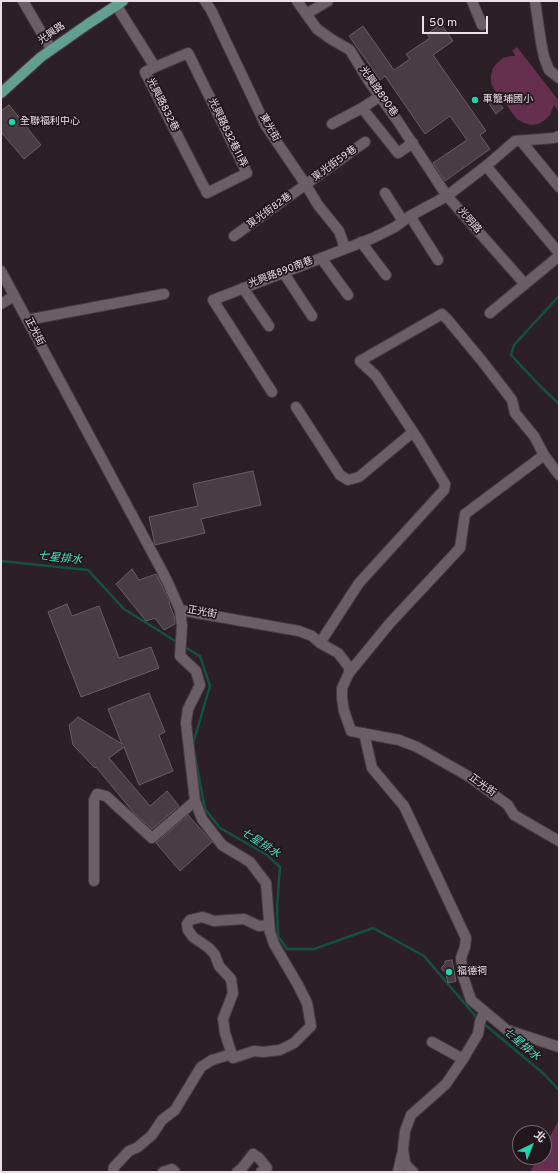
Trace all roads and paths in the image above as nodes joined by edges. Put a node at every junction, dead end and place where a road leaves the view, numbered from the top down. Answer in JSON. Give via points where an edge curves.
{"nodes":[{"id":1,"x":23,"y":1,"type":"edge"},
{"id":2,"x":205,"y":1,"type":"edge"},
{"id":3,"x":297,"y":1,"type":"edge"},
{"id":4,"x":328,"y":1,"type":"edge"},
{"id":5,"x":472,"y":1,"type":"edge"},
{"id":6,"x":535,"y":1,"type":"edge"},
{"id":7,"x":120,"y":3,"type":"edge"},
{"id":8,"x":306,"y":14,"type":"junction"},
{"id":9,"x":482,"y":25,"type":"dead end"},
{"id":10,"x":51,"y":49,"type":"junction"},
{"id":11,"x":155,"y":67,"type":"junction"},
{"id":12,"x":559,"y":78,"type":"edge"},
{"id":13,"x":1,"y":93,"type":"edge"},
{"id":14,"x":379,"y":97,"type":"junction"},
{"id":15,"x":362,"y":108,"type":"junction"},
{"id":16,"x":332,"y":124,"type":"dead end"},
{"id":17,"x":559,"y":136,"type":"edge"},
{"id":18,"x":521,"y":141,"type":"junction"},
{"id":19,"x":365,"y":142,"type":"dead end"},
{"id":20,"x":412,"y":143,"type":"junction"},
{"id":21,"x":486,"y":166,"type":"junction"},
{"id":22,"x":306,"y":185,"type":"junction"},
{"id":23,"x":559,"y":187,"type":"edge"},
{"id":24,"x":207,"y":193,"type":"joint"},
{"id":25,"x":385,"y":193,"type":"dead end"},
{"id":26,"x":447,"y":196,"type":"junction"},
{"id":27,"x":407,"y":219,"type":"junction"},
{"id":28,"x":234,"y":236,"type":"dead end"},
{"id":29,"x":361,"y":242,"type":"junction"},
{"id":30,"x":346,"y":248,"type":"junction"},
{"id":31,"x":559,"y":254,"type":"edge"},
{"id":32,"x":321,"y":258,"type":"junction"},
{"id":33,"x":438,"y":260,"type":"dead end"},
{"id":34,"x":1,"y":271,"type":"edge"},
{"id":35,"x":283,"y":272,"type":"junction"},
{"id":36,"x":386,"y":274,"type":"dead end"},
{"id":37,"x":524,"y":284,"type":"junction"},
{"id":38,"x":243,"y":288,"type":"junction"},
{"id":39,"x":164,"y":294,"type":"dead end"},
{"id":40,"x":348,"y":295,"type":"dead end"},
{"id":41,"x":14,"y":296,"type":"junction"},
{"id":42,"x":1,"y":304,"type":"edge"},
{"id":43,"x":490,"y":313,"type":"dead end"},
{"id":44,"x":312,"y":316,"type":"dead end"},
{"id":45,"x":28,"y":320,"type":"junction"},
{"id":46,"x":269,"y":326,"type":"dead end"},
{"id":47,"x":272,"y":392,"type":"dead end"},
{"id":48,"x":296,"y":407,"type":"dead end"},
{"id":49,"x":413,"y":432,"type":"junction"},
{"id":50,"x":544,"y":454,"type":"junction"},
{"id":51,"x":559,"y":475,"type":"edge"},
{"id":52,"x":180,"y":610,"type":"junction"},
{"id":53,"x":320,"y":643,"type":"junction"},
{"id":54,"x":350,"y":673,"type":"junction"},
{"id":55,"x":364,"y":733,"type":"junction"},
{"id":56,"x":195,"y":801,"type":"junction"},
{"id":57,"x":559,"y":840,"type":"edge"},
{"id":58,"x":94,"y":881,"type":"dead end"},
{"id":59,"x":269,"y":925,"type":"junction"},
{"id":60,"x":484,"y":1012,"type":"junction"},
{"id":61,"x":432,"y":1042,"type":"dead end"},
{"id":62,"x":559,"y":1047,"type":"edge"},
{"id":63,"x":232,"y":1054,"type":"junction"},
{"id":64,"x":463,"y":1059,"type":"junction"},
{"id":65,"x":403,"y":1148,"type":"junction"},
{"id":66,"x":113,"y":1172,"type":"edge"},
{"id":67,"x":164,"y":1172,"type":"edge"},
{"id":68,"x":175,"y":1172,"type":"edge"},
{"id":69,"x":237,"y":1172,"type":"edge"},
{"id":70,"x":261,"y":1172,"type":"edge"},
{"id":71,"x":398,"y":1172,"type":"edge"},
{"id":72,"x":413,"y":1172,"type":"edge"}],
"edges":[{"from":1,"to":10,"type":"street"},
{"from":2,"to":22,"type":"street","name":"東光街","via":[[266,126]]},
{"from":3,"to":8,"type":"street","name":"光興路890巷"},
{"from":4,"to":8,"type":"street"},
{"from":5,"to":9,"type":"street"},
{"from":6,"to":12,"type":"street","via":[[544,57],[549,70]]},
{"from":7,"to":10,"type":"main road","name":"光興路"},
{"from":7,"to":11,"type":"street","name":"光興路832巷"},
{"from":8,"to":14,"type":"street","name":"光興路890巷","via":[[317,29],[350,50]]},
{"from":10,"to":13,"type":"main road","name":"光興路"},
{"from":11,"to":24,"type":"street","name":"光興路832巷","via":[[145,72]]},
{"from":11,"to":24,"type":"street","name":"光興路832巷11弄","via":[[188,54],[247,173]]},
{"from":14,"to":15,"type":"street"},
{"from":14,"to":20,"type":"street","name":"光興路890巷"},
{"from":15,"to":16,"type":"street"},
{"from":15,"to":20,"type":"street","via":[[398,153]]},
{"from":17,"to":18,"type":"street"},
{"from":18,"to":21,"type":"street","via":[[515,141]]},
{"from":18,"to":23,"type":"street"},
{"from":19,"to":22,"type":"street","name":"東光街59巷"},
{"from":20,"to":26,"type":"street","name":"光興路890巷"},
{"from":21,"to":26,"type":"street"},
{"from":21,"to":31,"type":"street"},
{"from":22,"to":28,"type":"street","name":"東光街82巷"},
{"from":22,"to":30,"type":"street","name":"東光街","via":[[339,231]]},
{"from":25,"to":27,"type":"street"},
{"from":26,"to":27,"type":"street","name":"光興路890南巷"},
{"from":26,"to":37,"type":"street","name":"光明路"},
{"from":27,"to":29,"type":"street","name":"光興路890南巷","via":[[396,227]]},
{"from":27,"to":33,"type":"street"},
{"from":29,"to":30,"type":"street","name":"光興路890南巷"},
{"from":29,"to":36,"type":"street"},
{"from":30,"to":32,"type":"street","name":"光興路890南巷"},
{"from":31,"to":37,"type":"street"},
{"from":32,"to":35,"type":"street","name":"光興路890南巷"},
{"from":32,"to":40,"type":"street"},
{"from":34,"to":41,"type":"street","name":"正光街"},
{"from":35,"to":38,"type":"street","name":"光興路890南巷"},
{"from":35,"to":44,"type":"street"},
{"from":37,"to":43,"type":"street"},
{"from":38,"to":46,"type":"street"},
{"from":38,"to":47,"type":"street","name":"光興路890南巷","via":[[212,300]]},
{"from":39,"to":45,"type":"street"},
{"from":41,"to":42,"type":"street"},
{"from":41,"to":45,"type":"street","name":"正光街"},
{"from":45,"to":52,"type":"street","name":"正光街"},
{"from":48,"to":49,"type":"street","via":[[340,475],[348,480],[359,478]]},
{"from":49,"to":50,"type":"street","via":[[376,376],[360,361],[442,314],[512,400],[515,413],[534,436]]},
{"from":49,"to":53,"type":"street","via":[[445,484],[444,490],[359,583]]},
{"from":50,"to":51,"type":"street"},
{"from":50,"to":54,"type":"street","via":[[465,514],[460,548],[390,622]]},
{"from":52,"to":53,"type":"street","name":"正光街","via":[[298,631],[312,636]]},
{"from":52,"to":56,"type":"street","via":[[180,656],[196,670],[200,685],[188,709],[186,723]]},
{"from":53,"to":54,"type":"street","name":"正光街","via":[[338,653],[349,667]]},
{"from":54,"to":55,"type":"street","name":"正光街","via":[[342,688],[344,711],[351,731]]},
{"from":55,"to":57,"type":"street","name":"正光街","via":[[399,740],[417,747],[468,776],[508,805],[514,816]]},
{"from":55,"to":60,"type":"street","via":[[372,768],[404,806],[466,938],[461,958],[463,976],[471,1000]]},
{"from":56,"to":58,"type":"street","via":[[152,838],[106,796],[97,794],[94,800]]},
{"from":56,"to":59,"type":"street","via":[[202,819],[222,845],[250,862],[266,883]]},
{"from":59,"to":63,"type":"street","via":[[274,944],[307,1004],[311,1026],[294,1043],[280,1050],[254,1051],[233,1058]]},
{"from":59,"to":63,"type":"street","via":[[259,926],[244,919],[214,921],[202,918],[190,920],[187,924],[188,930],[209,948],[231,980],[234,993],[223,1019]]},
{"from":60,"to":62,"type":"street","via":[[508,1030]]},
{"from":60,"to":64,"type":"street","via":[[478,1034]]},
{"from":61,"to":64,"type":"street"},
{"from":63,"to":66,"type":"street","via":[[212,1060],[201,1067],[175,1110],[162,1120],[152,1135],[129,1151],[114,1167]]},
{"from":64,"to":65,"type":"street","via":[[446,1084],[411,1115],[405,1131]]},
{"from":65,"to":71,"type":"street"},
{"from":65,"to":72,"type":"street","via":[[405,1164]]},
{"from":67,"to":68,"type":"street","via":[[172,1169]]},
{"from":69,"to":70,"type":"street","via":[[253,1154],[267,1168]]}]}
